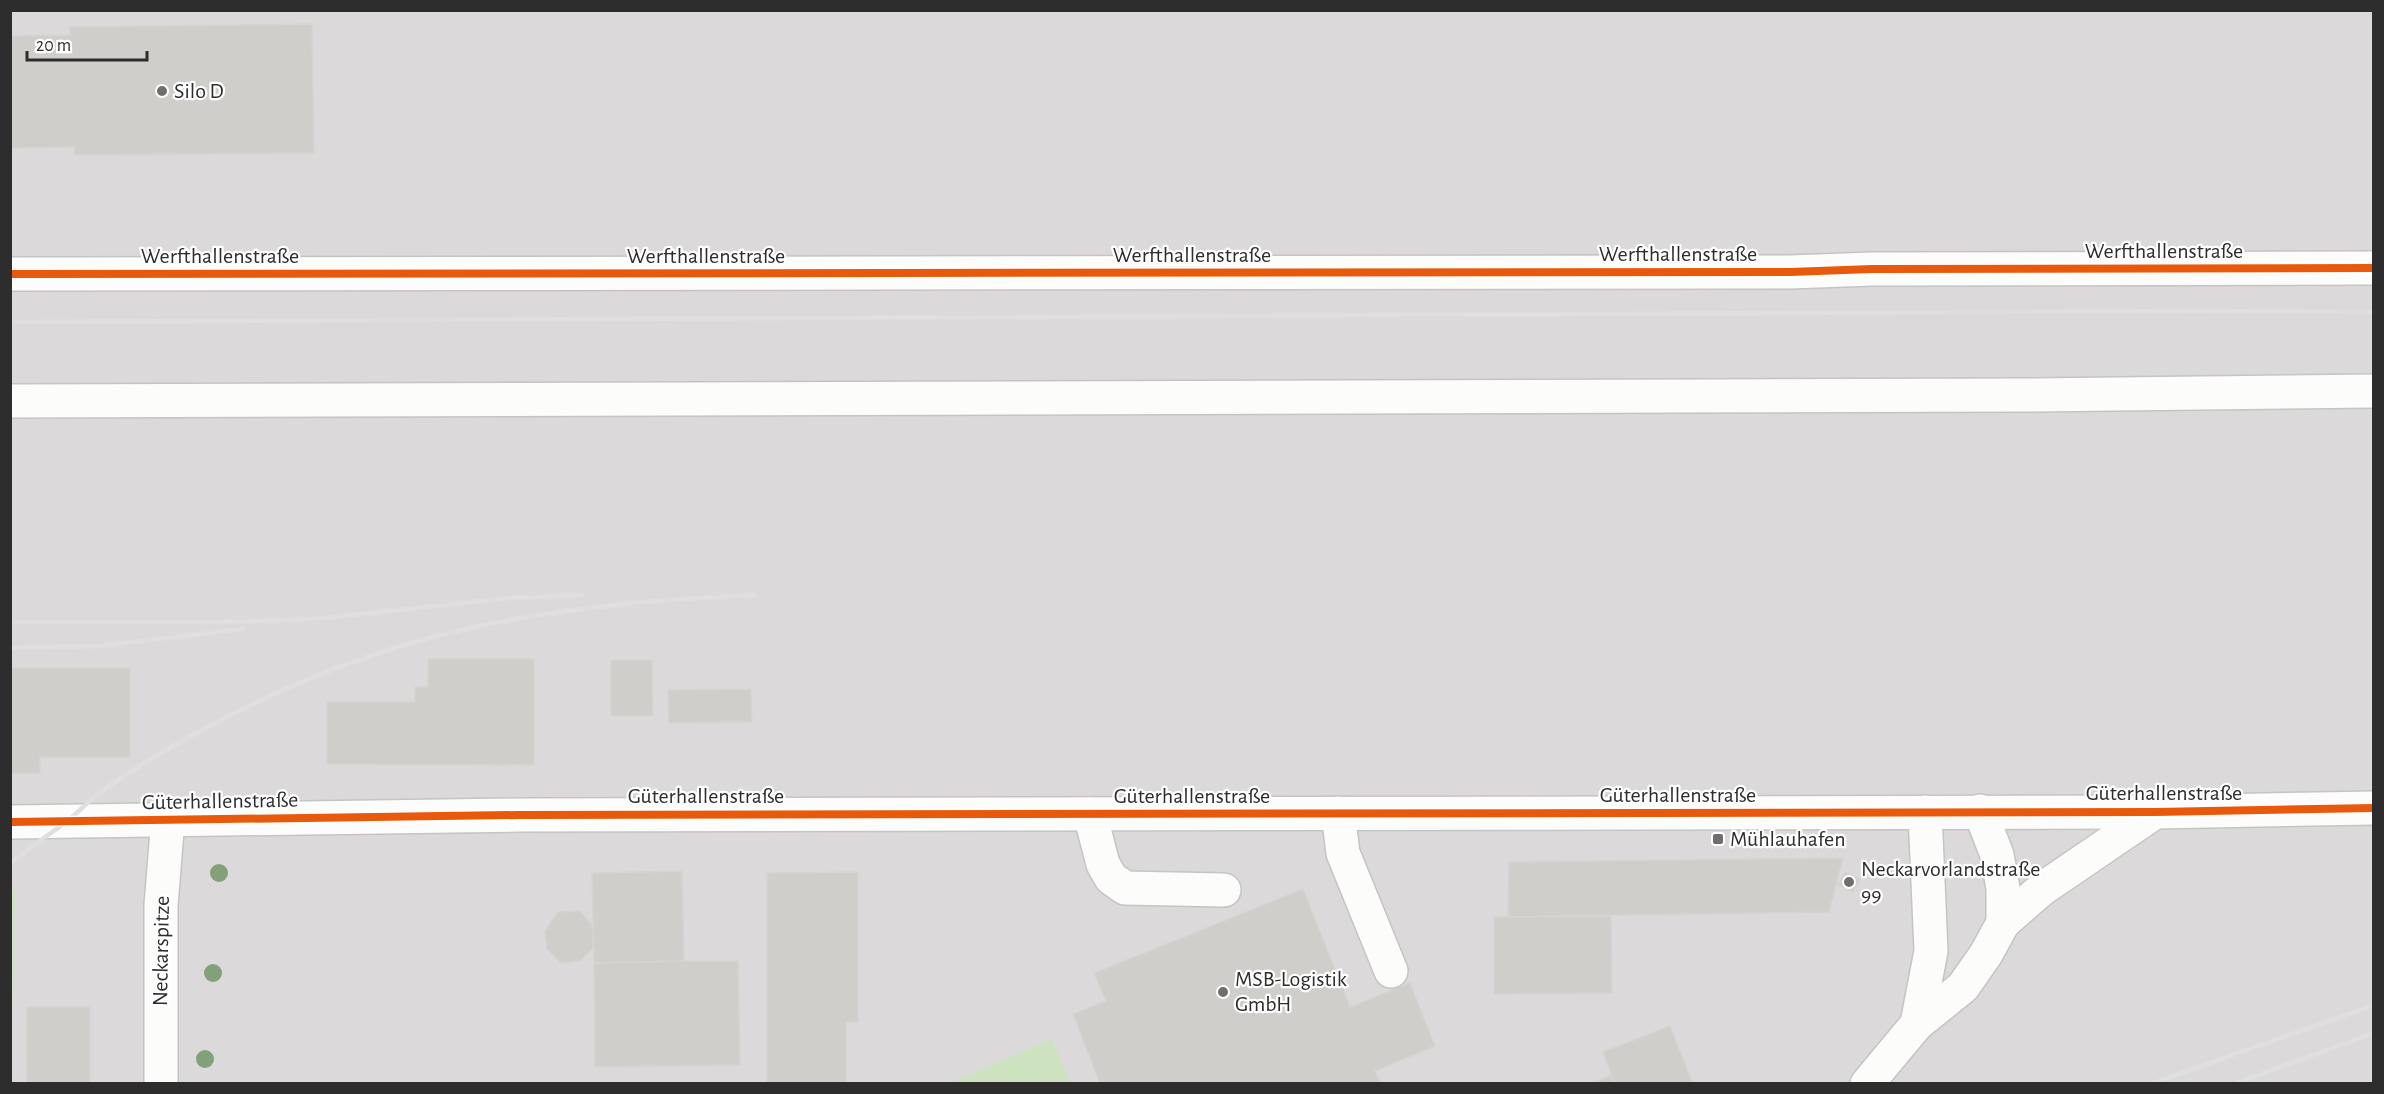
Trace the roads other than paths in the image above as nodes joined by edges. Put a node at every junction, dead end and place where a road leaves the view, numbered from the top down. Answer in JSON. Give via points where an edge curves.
{"nodes":[{"id":1,"x":2373,"y":268,"type":"edge"},
{"id":2,"x":10,"y":274,"type":"edge"},
{"id":3,"x":2373,"y":391,"type":"edge"},
{"id":4,"x":10,"y":401,"type":"edge"},
{"id":5,"x":2373,"y":808,"type":"edge"},
{"id":6,"x":1925,"y":812,"type":"junction"},
{"id":7,"x":1980,"y":812,"type":"junction"},
{"id":8,"x":2155,"y":812,"type":"junction"},
{"id":9,"x":1338,"y":813,"type":"junction"},
{"id":10,"x":1090,"y":814,"type":"junction"},
{"id":11,"x":168,"y":819,"type":"junction"},
{"id":12,"x":10,"y":822,"type":"edge"},
{"id":13,"x":1224,"y":890,"type":"dead end"},
{"id":14,"x":2003,"y":923,"type":"junction"},
{"id":15,"x":1391,"y":971,"type":"dead end"},
{"id":16,"x":1917,"y":1024,"type":"junction"},
{"id":17,"x":1878,"y":1079,"type":"edge"},
{"id":18,"x":160,"y":1083,"type":"edge"}],
"edges":[{"from":1,"to":2,"type":"street","name":"Werfthallenstraße"},
{"from":3,"to":4,"type":"street"},
{"from":5,"to":8,"type":"street","name":"Güterhallenstraße"},
{"from":6,"to":7,"type":"street","name":"Güterhallenstraße"},
{"from":6,"to":9,"type":"street","name":"Güterhallenstraße"},
{"from":6,"to":16,"type":"street","via":[[1931,951]]},
{"from":7,"to":8,"type":"street","name":"Güterhallenstraße"},
{"from":7,"to":14,"type":"street","via":[[1997,855],[2003,888]]},
{"from":8,"to":14,"type":"street","via":[[2042,890]]},
{"from":9,"to":10,"type":"street","name":"Güterhallenstraße"},
{"from":9,"to":15,"type":"street","via":[[1343,853]]},
{"from":10,"to":11,"type":"street","name":"Güterhallenstraße"},
{"from":10,"to":13,"type":"street","via":[[1103,864],[1111,878],[1125,888]]},
{"from":11,"to":12,"type":"street","name":"Güterhallenstraße"},
{"from":11,"to":18,"type":"street","name":"Neckarspitze","via":[[161,904]]},
{"from":14,"to":16,"type":"street","via":[[1963,987]]},
{"from":16,"to":17,"type":"street"}]}
